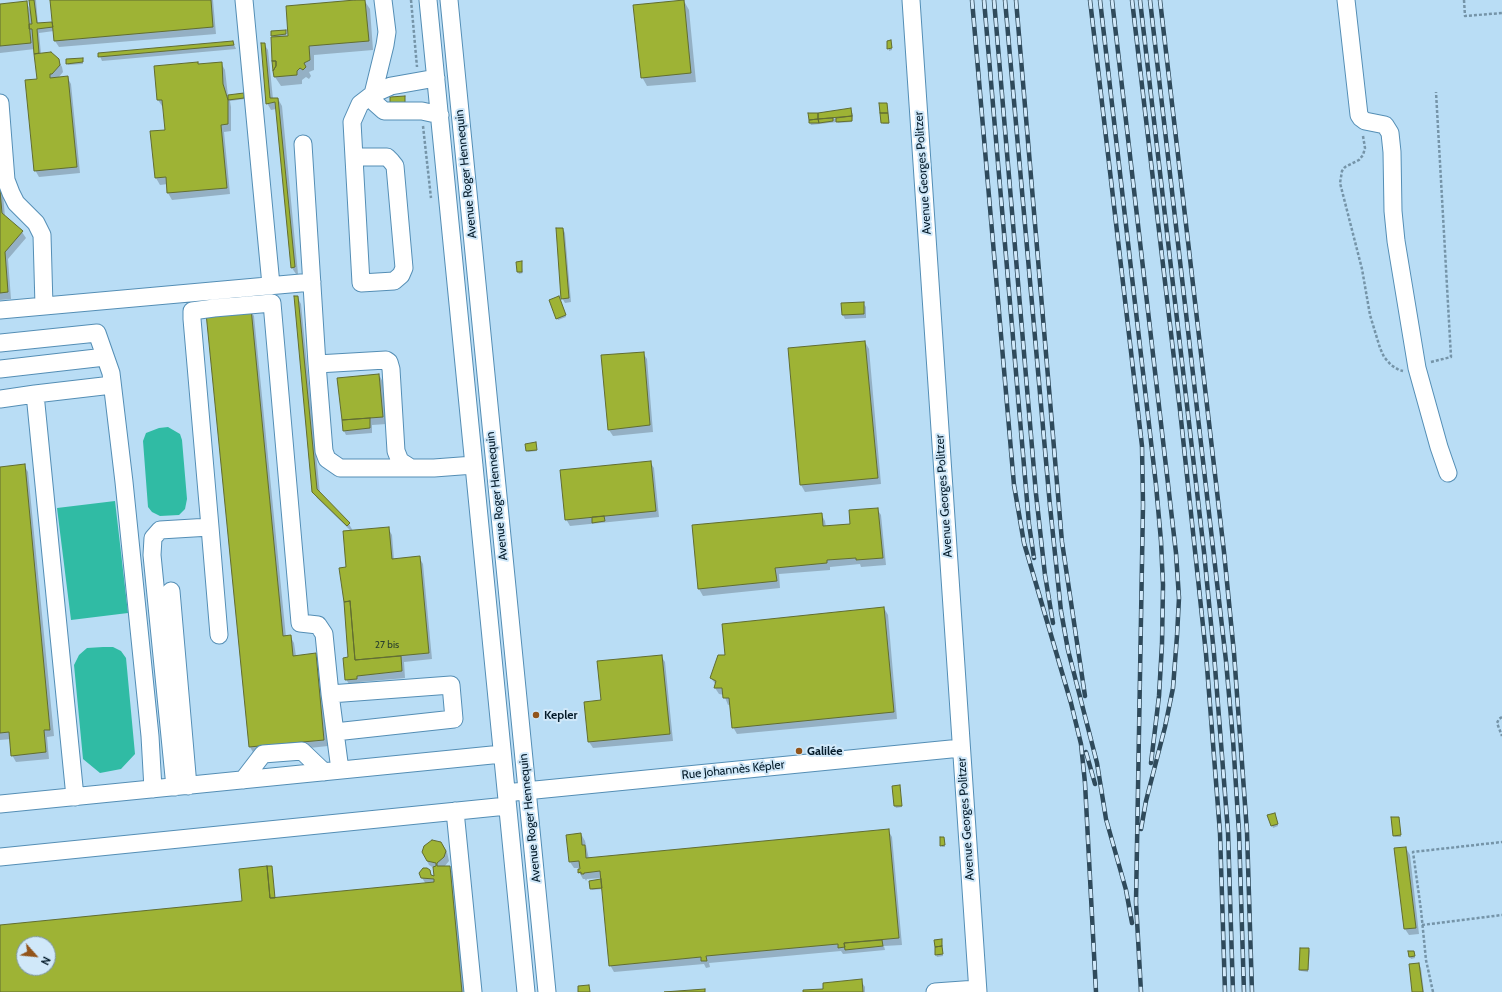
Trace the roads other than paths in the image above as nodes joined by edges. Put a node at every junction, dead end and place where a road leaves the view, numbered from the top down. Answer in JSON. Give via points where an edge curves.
{"nodes":[{"id":1,"x":244,"y":0,"type":"edge"},
{"id":2,"x":383,"y":0,"type":"edge"},
{"id":3,"x":428,"y":0,"type":"edge"},
{"id":4,"x":449,"y":0,"type":"edge"},
{"id":5,"x":911,"y":0,"type":"edge"},
{"id":6,"x":1346,"y":0,"type":"edge"},
{"id":7,"x":436,"y":78,"type":"junction"},
{"id":8,"x":372,"y":94,"type":"junction"},
{"id":9,"x":0,"y":103,"type":"edge"},
{"id":10,"x":440,"y":115,"type":"junction"},
{"id":11,"x":303,"y":144,"type":"dead end"},
{"id":12,"x":354,"y":157,"type":"junction"},
{"id":13,"x":312,"y":282,"type":"junction"},
{"id":14,"x":271,"y":285,"type":"junction"},
{"id":15,"x":44,"y":306,"type":"junction"},
{"id":16,"x":0,"y":310,"type":"edge"},
{"id":17,"x":0,"y":343,"type":"edge"},
{"id":18,"x":105,"y":357,"type":"junction"},
{"id":19,"x":317,"y":364,"type":"junction"},
{"id":20,"x":0,"y":369,"type":"edge"},
{"id":21,"x":112,"y":385,"type":"junction"},
{"id":22,"x":35,"y":394,"type":"junction"},
{"id":23,"x":0,"y":398,"type":"edge"},
{"id":24,"x":474,"y":465,"type":"junction"},
{"id":25,"x":411,"y":468,"type":"junction"},
{"id":26,"x":1448,"y":473,"type":"dead end"},
{"id":27,"x":210,"y":527,"type":"junction"},
{"id":28,"x":171,"y":591,"type":"dead end"},
{"id":29,"x":219,"y":635,"type":"dead end"},
{"id":30,"x":330,"y":694,"type":"junction"},
{"id":31,"x":335,"y":732,"type":"junction"},
{"id":32,"x":961,"y":748,"type":"junction"},
{"id":33,"x":502,"y":754,"type":"junction"},
{"id":34,"x":340,"y":770,"type":"junction"},
{"id":35,"x":324,"y":772,"type":"junction"},
{"id":36,"x":243,"y":780,"type":"junction"},
{"id":37,"x":182,"y":786,"type":"junction"},
{"id":38,"x":154,"y":789,"type":"junction"},
{"id":39,"x":527,"y":791,"type":"junction"},
{"id":40,"x":75,"y":797,"type":"junction"},
{"id":41,"x":506,"y":799,"type":"junction"},
{"id":42,"x":0,"y":804,"type":"edge"},
{"id":43,"x":455,"y":811,"type":"junction"},
{"id":44,"x":0,"y":857,"type":"edge"},
{"id":45,"x":977,"y":990,"type":"edge"},
{"id":46,"x":473,"y":992,"type":"edge"},
{"id":47,"x":526,"y":992,"type":"edge"},
{"id":48,"x":547,"y":992,"type":"edge"},
{"id":49,"x":935,"y":992,"type":"edge"}],
"edges":[{"from":1,"to":14,"type":"street"},
{"from":2,"to":8,"type":"street","via":[[386,45]]},
{"from":3,"to":7,"type":"street","name":"Avenue Roger Hennequin"},
{"from":4,"to":39,"type":"street","name":"Avenue Roger Hennequin"},
{"from":5,"to":32,"type":"street","name":"Avenue Georges Politzer"},
{"from":6,"to":26,"type":"street","via":[[1359,115],[1365,121],[1385,125],[1390,133],[1396,242],[1417,368]]},
{"from":7,"to":8,"type":"street","via":[[391,86]]},
{"from":7,"to":10,"type":"street","name":"Avenue Roger Hennequin"},
{"from":8,"to":10,"type":"street","via":[[375,103],[384,111],[422,111]]},
{"from":8,"to":12,"type":"street","via":[[360,104],[352,122]]},
{"from":9,"to":15,"type":"street","via":[[6,180],[10,193],[16,203],[36,223],[42,235]]},
{"from":10,"to":24,"type":"street","name":"Avenue Roger Hennequin"},
{"from":11,"to":13,"type":"street"},
{"from":12,"to":12,"type":"street","via":[[361,282],[394,281],[404,268],[395,166],[387,157]]},
{"from":13,"to":14,"type":"street"},
{"from":13,"to":19,"type":"street"},
{"from":14,"to":15,"type":"street"},
{"from":15,"to":16,"type":"street"},
{"from":17,"to":18,"type":"street","via":[[96,333]]},
{"from":18,"to":20,"type":"street"},
{"from":18,"to":21,"type":"street"},
{"from":19,"to":25,"type":"street","via":[[324,451],[327,459],[340,468]]},
{"from":19,"to":25,"type":"street","via":[[386,360],[389,362],[396,451],[400,461]]},
{"from":21,"to":22,"type":"street"},
{"from":21,"to":38,"type":"street"},
{"from":22,"to":23,"type":"street"},
{"from":22,"to":40,"type":"street"},
{"from":24,"to":25,"type":"street"},
{"from":24,"to":33,"type":"street","name":"Avenue Roger Hennequin"},
{"from":27,"to":29,"type":"street"},
{"from":27,"to":30,"type":"street","via":[[192,311],[272,304],[300,623],[318,624],[324,634]]},
{"from":27,"to":37,"type":"street","via":[[160,530],[153,538],[152,556]]},
{"from":28,"to":37,"type":"street"},
{"from":30,"to":31,"type":"street"},
{"from":30,"to":31,"type":"street","via":[[451,685],[454,719]]},
{"from":31,"to":34,"type":"street"},
{"from":32,"to":39,"type":"street","name":"Rue Johannès Képler"},
{"from":32,"to":45,"type":"street","name":"Avenue Georges Politzer"},
{"from":33,"to":34,"type":"street"},
{"from":33,"to":41,"type":"street","name":"Avenue Roger Hennequin"},
{"from":34,"to":35,"type":"street"},
{"from":35,"to":36,"type":"street"},
{"from":35,"to":36,"type":"street","via":[[302,751],[263,754]]},
{"from":36,"to":37,"type":"street"},
{"from":37,"to":38,"type":"street"},
{"from":38,"to":40,"type":"street"},
{"from":39,"to":41,"type":"street","name":"Rue Johannès Képler"},
{"from":39,"to":48,"type":"street","name":"Avenue Roger Hennequin"},
{"from":40,"to":42,"type":"street"},
{"from":41,"to":43,"type":"street","name":"Rue Johannès Képler"},
{"from":41,"to":47,"type":"street","name":"Avenue Roger Hennequin"},
{"from":43,"to":44,"type":"street","name":"Rue Johannès Képler"},
{"from":43,"to":46,"type":"street"},
{"from":45,"to":49,"type":"street"}]}
